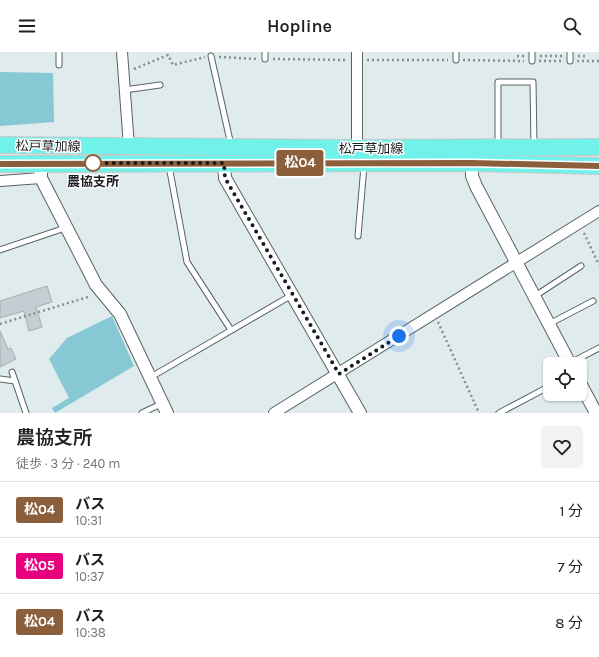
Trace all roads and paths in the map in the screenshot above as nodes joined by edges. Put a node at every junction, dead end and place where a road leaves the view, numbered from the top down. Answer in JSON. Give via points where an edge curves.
{"nodes":[{"id":1,"x":59,"y":52,"type":"edge"},
{"id":2,"x":122,"y":52,"type":"edge"},
{"id":3,"x":265,"y":52,"type":"edge"},
{"id":4,"x":357,"y":52,"type":"edge"},
{"id":5,"x":456,"y":52,"type":"edge"},
{"id":6,"x":211,"y":56,"type":"dead end"},
{"id":7,"x":518,"y":56,"type":"dead end"},
{"id":8,"x":532,"y":56,"type":"edge"},
{"id":9,"x":570,"y":56,"type":"edge"},
{"id":10,"x":586,"y":56,"type":"dead end"},
{"id":11,"x":265,"y":59,"type":"dead end"},
{"id":12,"x":456,"y":60,"type":"dead end"},
{"id":13,"x":59,"y":65,"type":"dead end"},
{"id":14,"x":160,"y":85,"type":"dead end"},
{"id":15,"x":124,"y":90,"type":"junction"},
{"id":16,"x":0,"y":145,"type":"edge"},
{"id":17,"x":129,"y":147,"type":"junction"},
{"id":18,"x":534,"y":147,"type":"junction"},
{"id":19,"x":599,"y":147,"type":"edge"},
{"id":20,"x":232,"y":148,"type":"junction"},
{"id":21,"x":357,"y":148,"type":"junction"},
{"id":22,"x":498,"y":148,"type":"junction"},
{"id":23,"x":168,"y":163,"type":"junction"},
{"id":24,"x":224,"y":163,"type":"junction"},
{"id":25,"x":364,"y":163,"type":"junction"},
{"id":26,"x":472,"y":163,"type":"junction"},
{"id":27,"x":0,"y":164,"type":"edge"},
{"id":28,"x":599,"y":166,"type":"edge"},
{"id":29,"x":41,"y":171,"type":"junction"},
{"id":30,"x":0,"y":181,"type":"edge"},
{"id":31,"x":598,"y":214,"type":"edge"},
{"id":32,"x":579,"y":223,"type":"junction"},
{"id":33,"x":66,"y":228,"type":"junction"},
{"id":34,"x":358,"y":236,"type":"dead end"},
{"id":35,"x":0,"y":250,"type":"edge"},
{"id":36,"x":517,"y":262,"type":"junction"},
{"id":37,"x":599,"y":265,"type":"edge"},
{"id":38,"x":581,"y":266,"type":"dead end"},
{"id":39,"x":96,"y":294,"type":"dead end"},
{"id":40,"x":293,"y":295,"type":"junction"},
{"id":41,"x":535,"y":296,"type":"junction"},
{"id":42,"x":593,"y":301,"type":"dead end"},
{"id":43,"x":434,"y":314,"type":"junction"},
{"id":44,"x":0,"y":324,"type":"edge"},
{"id":45,"x":550,"y":324,"type":"junction"},
{"id":46,"x":231,"y":330,"type":"junction"},
{"id":47,"x":599,"y":348,"type":"edge"},
{"id":48,"x":566,"y":357,"type":"edge"},
{"id":49,"x":583,"y":357,"type":"edge"},
{"id":50,"x":12,"y":372,"type":"dead end"},
{"id":51,"x":339,"y":374,"type":"junction"},
{"id":52,"x":151,"y":377,"type":"junction"},
{"id":53,"x":0,"y":379,"type":"edge"},
{"id":54,"x":15,"y":381,"type":"junction"},
{"id":55,"x":543,"y":390,"type":"edge"},
{"id":56,"x":587,"y":396,"type":"edge"},
{"id":57,"x":165,"y":408,"type":"edge"},
{"id":58,"x":26,"y":413,"type":"edge"},
{"id":59,"x":142,"y":413,"type":"edge"},
{"id":60,"x":274,"y":413,"type":"edge"},
{"id":61,"x":360,"y":413,"type":"edge"},
{"id":62,"x":479,"y":413,"type":"edge"},
{"id":63,"x":499,"y":413,"type":"edge"},
{"id":64,"x":596,"y":413,"type":"edge"}],
"edges":[{"from":1,"to":13,"type":"lane"},
{"from":2,"to":15,"type":"street"},
{"from":3,"to":11,"type":"lane"},
{"from":4,"to":21,"type":"street"},
{"from":5,"to":12,"type":"lane"},
{"from":6,"to":20,"type":"lane"},
{"from":7,"to":8,"type":"path"},
{"from":8,"to":9,"type":"path"},
{"from":9,"to":10,"type":"path"},
{"from":14,"to":15,"type":"lane"},
{"from":15,"to":17,"type":"street"},
{"from":16,"to":17,"type":"main road","name":"松戸草加線"},
{"from":17,"to":20,"type":"main road","name":"松戸草加線"},
{"from":18,"to":19,"type":"main road","name":"松戸草加線"},
{"from":18,"to":22,"type":"main road","name":"松戸草加線"},
{"from":18,"to":22,"type":"lane","via":[[533,82],[498,82]]},
{"from":20,"to":21,"type":"main road","name":"松戸草加線"},
{"from":21,"to":22,"type":"main road","name":"松戸草加線"},
{"from":23,"to":24,"type":"main road","name":"松戸草加線"},
{"from":23,"to":29,"type":"main road","name":"松戸草加線"},
{"from":23,"to":46,"type":"lane","via":[[187,262]]},
{"from":24,"to":25,"type":"main road","name":"松戸草加線"},
{"from":24,"to":40,"type":"street","via":[[225,178]]},
{"from":25,"to":26,"type":"main road","name":"松戸草加線"},
{"from":25,"to":34,"type":"lane"},
{"from":26,"to":28,"type":"main road","name":"松戸草加線"},
{"from":26,"to":36,"type":"street","via":[[472,176],[476,186]]},
{"from":27,"to":29,"type":"main road","name":"松戸草加線"},
{"from":29,"to":30,"type":"street"},
{"from":29,"to":33,"type":"street"},
{"from":31,"to":32,"type":"street"},
{"from":32,"to":36,"type":"street"},
{"from":32,"to":37,"type":"path"},
{"from":33,"to":35,"type":"lane"},
{"from":33,"to":52,"type":"street","via":[[96,285],[120,314]]},
{"from":36,"to":41,"type":"street"},
{"from":36,"to":43,"type":"street"},
{"from":38,"to":41,"type":"lane"},
{"from":39,"to":44,"type":"path"},
{"from":40,"to":46,"type":"lane"},
{"from":40,"to":51,"type":"street"},
{"from":41,"to":45,"type":"street"},
{"from":42,"to":45,"type":"lane"},
{"from":43,"to":51,"type":"street"},
{"from":43,"to":62,"type":"path"},
{"from":45,"to":48,"type":"street"},
{"from":46,"to":52,"type":"lane"},
{"from":47,"to":49,"type":"lane"},
{"from":50,"to":54,"type":"lane"},
{"from":51,"to":60,"type":"street"},
{"from":51,"to":61,"type":"street"},
{"from":52,"to":57,"type":"street"},
{"from":53,"to":54,"type":"lane"},
{"from":54,"to":58,"type":"lane"},
{"from":55,"to":63,"type":"lane"},
{"from":56,"to":64,"type":"street"},
{"from":57,"to":59,"type":"lane"}]}
